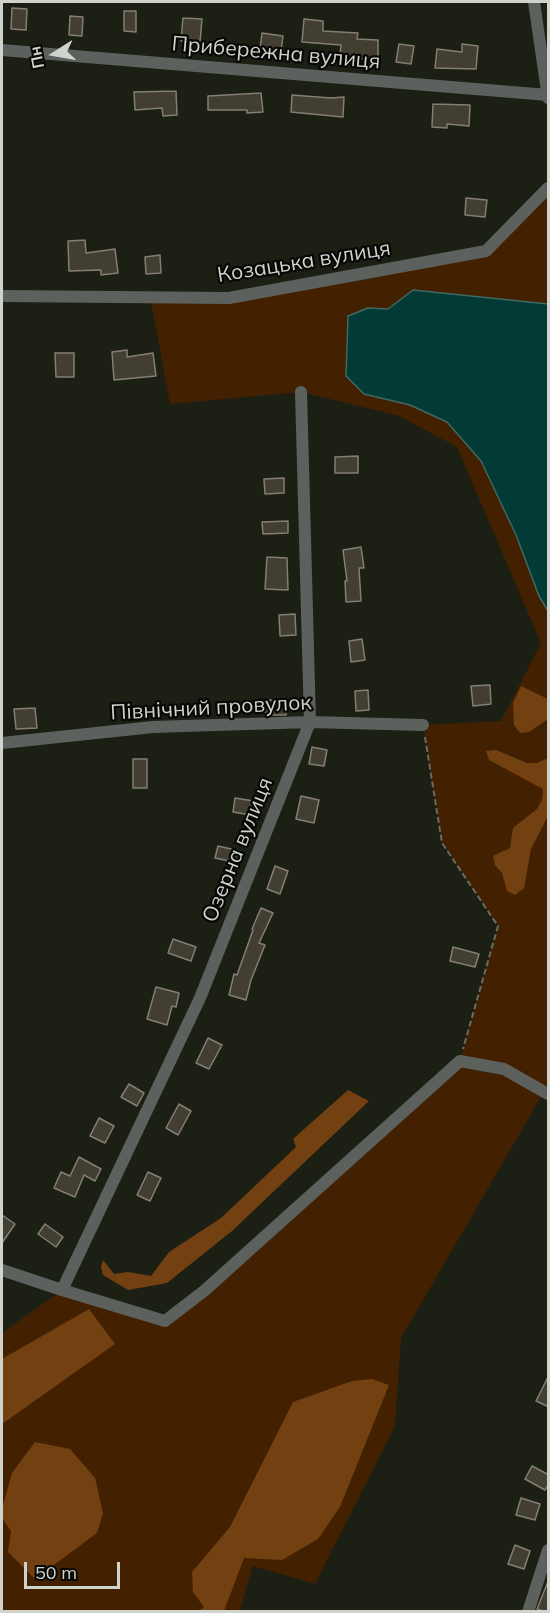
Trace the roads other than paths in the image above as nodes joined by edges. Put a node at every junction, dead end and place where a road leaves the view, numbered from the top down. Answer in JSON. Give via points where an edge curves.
{"nodes":[{"id":1,"x":534,"y":2,"type":"edge"},
{"id":2,"x":2,"y":50,"type":"edge"},
{"id":3,"x":548,"y":96,"type":"edge"},
{"id":4,"x":549,"y":188,"type":"edge"},
{"id":5,"x":2,"y":296,"type":"edge"},
{"id":6,"x":301,"y":392,"type":"dead end"},
{"id":7,"x":310,"y":722,"type":"junction"},
{"id":8,"x":423,"y":725,"type":"road end"},
{"id":9,"x":2,"y":743,"type":"edge"},
{"id":10,"x":549,"y":1094,"type":"edge"},
{"id":11,"x":2,"y":1270,"type":"edge"},
{"id":12,"x":62,"y":1290,"type":"junction"},
{"id":13,"x":549,"y":1550,"type":"edge"},
{"id":14,"x":528,"y":1611,"type":"edge"}],
"edges":[{"from":1,"to":3,"type":"street"},
{"from":2,"to":3,"type":"street","name":"Прибережна вулиця"},
{"from":4,"to":5,"type":"street","name":"Козацька вулиця","via":[[486,251],[229,298]]},
{"from":6,"to":7,"type":"street","name":"Озерна вулиця"},
{"from":7,"to":8,"type":"street","name":"Північний провулок"},
{"from":7,"to":9,"type":"street","name":"Північний провулок","via":[[153,727]]},
{"from":7,"to":12,"type":"street","name":"Озерна вулиця","via":[[200,998]]},
{"from":10,"to":12,"type":"street","via":[[504,1069],[460,1061],[204,1291],[165,1321]]},
{"from":11,"to":12,"type":"street"},
{"from":13,"to":14,"type":"street"}]}
